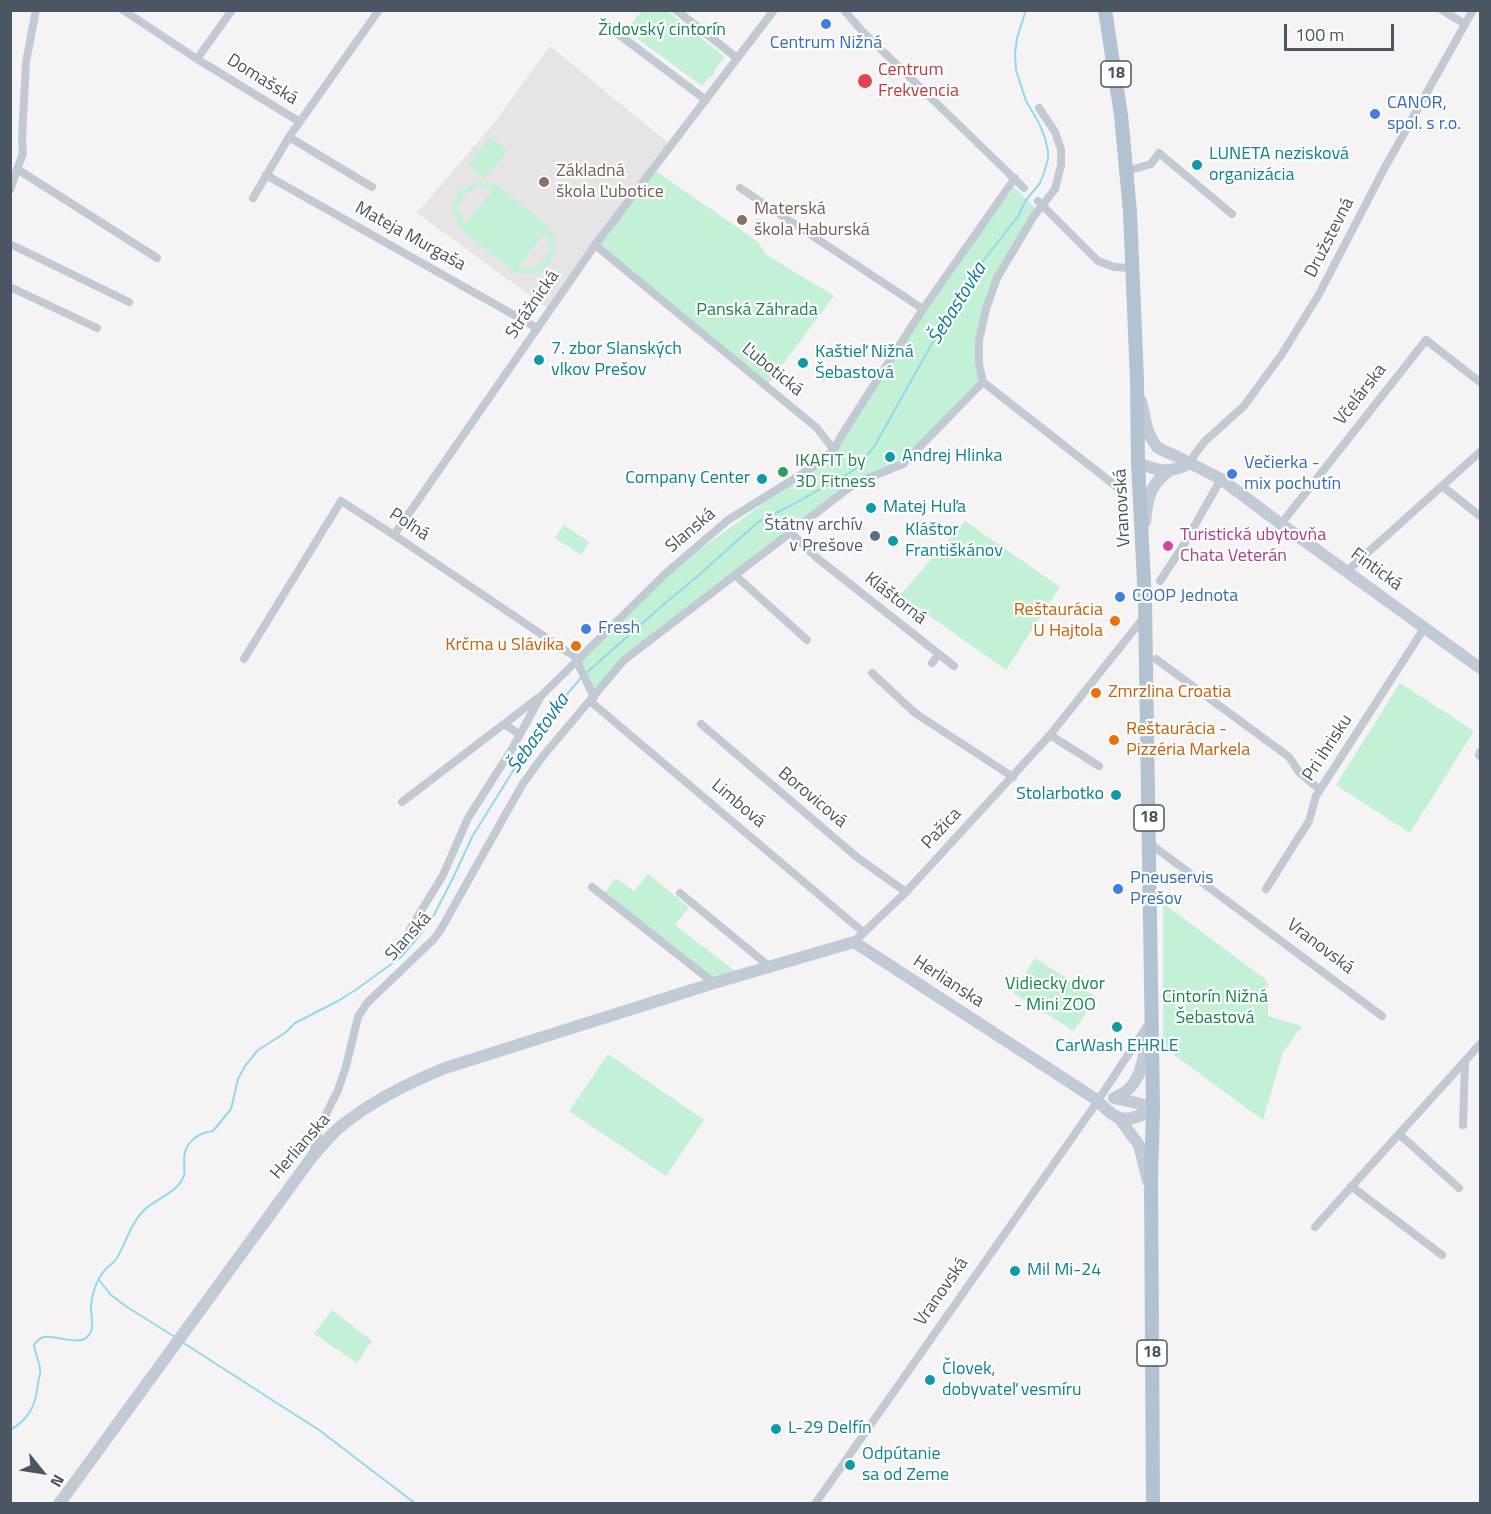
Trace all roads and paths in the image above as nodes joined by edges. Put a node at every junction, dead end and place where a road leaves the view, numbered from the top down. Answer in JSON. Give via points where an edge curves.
{"nodes":[{"id":1,"x":36,"y":10,"type":"edge"},
{"id":2,"x":123,"y":10,"type":"edge"},
{"id":3,"x":232,"y":10,"type":"edge"},
{"id":4,"x":379,"y":10,"type":"edge"},
{"id":5,"x":676,"y":10,"type":"edge"},
{"id":6,"x":774,"y":10,"type":"edge"},
{"id":7,"x":844,"y":10,"type":"edge"},
{"id":8,"x":1105,"y":10,"type":"edge"},
{"id":9,"x":1443,"y":10,"type":"edge"},
{"id":10,"x":1473,"y":10,"type":"edge"},
{"id":11,"x":1466,"y":24,"type":"junction"},
{"id":12,"x":614,"y":31,"type":"dead end"},
{"id":13,"x":737,"y":58,"type":"junction"},
{"id":14,"x":197,"y":59,"type":"junction"},
{"id":15,"x":706,"y":100,"type":"junction"},
{"id":16,"x":1039,"y":108,"type":"dead end"},
{"id":17,"x":300,"y":122,"type":"junction"},
{"id":18,"x":289,"y":137,"type":"junction"},
{"id":19,"x":17,"y":169,"type":"junction"},
{"id":20,"x":1127,"y":171,"type":"junction"},
{"id":21,"x":266,"y":175,"type":"junction"},
{"id":22,"x":1015,"y":178,"type":"junction"},
{"id":23,"x":372,"y":187,"type":"dead end"},
{"id":24,"x":740,"y":188,"type":"dead end"},
{"id":25,"x":1024,"y":188,"type":"dead end"},
{"id":26,"x":10,"y":190,"type":"edge"},
{"id":27,"x":253,"y":198,"type":"dead end"},
{"id":28,"x":1041,"y":204,"type":"junction"},
{"id":29,"x":1232,"y":214,"type":"dead end"},
{"id":30,"x":10,"y":244,"type":"edge"},
{"id":31,"x":595,"y":245,"type":"junction"},
{"id":32,"x":157,"y":258,"type":"dead end"},
{"id":33,"x":1132,"y":268,"type":"junction"},
{"id":34,"x":10,"y":287,"type":"edge"},
{"id":35,"x":129,"y":302,"type":"dead end"},
{"id":36,"x":922,"y":309,"type":"junction"},
{"id":37,"x":97,"y":328,"type":"dead end"},
{"id":38,"x":537,"y":328,"type":"junction"},
{"id":39,"x":1137,"y":380,"type":"junction"},
{"id":40,"x":983,"y":382,"type":"junction"},
{"id":41,"x":1480,"y":382,"type":"edge"},
{"id":42,"x":834,"y":450,"type":"junction"},
{"id":43,"x":1480,"y":452,"type":"edge"},
{"id":44,"x":1169,"y":454,"type":"junction"},
{"id":45,"x":1138,"y":463,"type":"junction"},
{"id":46,"x":1190,"y":463,"type":"junction"},
{"id":47,"x":1169,"y":471,"type":"junction"},
{"id":48,"x":1221,"y":479,"type":"junction"},
{"id":49,"x":1442,"y":486,"type":"junction"},
{"id":50,"x":1117,"y":487,"type":"dead end"},
{"id":51,"x":1480,"y":516,"type":"edge"},
{"id":52,"x":1281,"y":524,"type":"junction"},
{"id":53,"x":790,"y":533,"type":"junction"},
{"id":54,"x":394,"y":535,"type":"junction"},
{"id":55,"x":1143,"y":547,"type":"junction"},
{"id":56,"x":1347,"y":571,"type":"junction"},
{"id":57,"x":735,"y":575,"type":"junction"},
{"id":58,"x":1160,"y":581,"type":"dead end"},
{"id":59,"x":1145,"y":616,"type":"junction"},
{"id":60,"x":1425,"y":627,"type":"junction"},
{"id":61,"x":807,"y":640,"type":"dead end"},
{"id":62,"x":939,"y":654,"type":"junction"},
{"id":63,"x":244,"y":659,"type":"dead end"},
{"id":64,"x":1156,"y":659,"type":"dead end"},
{"id":65,"x":932,"y":663,"type":"dead end"},
{"id":66,"x":579,"y":664,"type":"junction"},
{"id":67,"x":954,"y":666,"type":"dead end"},
{"id":68,"x":1480,"y":668,"type":"edge"},
{"id":69,"x":872,"y":673,"type":"dead end"},
{"id":70,"x":541,"y":696,"type":"junction"},
{"id":71,"x":592,"y":699,"type":"junction"},
{"id":72,"x":911,"y":716,"type":"dead end"},
{"id":73,"x":504,"y":724,"type":"junction"},
{"id":74,"x":701,"y":724,"type":"dead end"},
{"id":75,"x":519,"y":734,"type":"junction"},
{"id":76,"x":1050,"y":735,"type":"junction"},
{"id":77,"x":1480,"y":752,"type":"edge"},
{"id":78,"x":1480,"y":756,"type":"edge"},
{"id":79,"x":1099,"y":766,"type":"dead end"},
{"id":80,"x":1011,"y":779,"type":"junction"},
{"id":81,"x":1320,"y":790,"type":"junction"},
{"id":82,"x":402,"y":802,"type":"dead end"},
{"id":83,"x":1149,"y":843,"type":"junction"},
{"id":84,"x":592,"y":887,"type":"dead end"},
{"id":85,"x":1266,"y":889,"type":"dead end"},
{"id":86,"x":906,"y":892,"type":"junction"},
{"id":87,"x":680,"y":893,"type":"dead end"},
{"id":88,"x":410,"y":929,"type":"dead end"},
{"id":89,"x":863,"y":932,"type":"junction"},
{"id":90,"x":854,"y":942,"type":"junction"},
{"id":91,"x":770,"y":967,"type":"junction"},
{"id":92,"x":714,"y":983,"type":"junction"},
{"id":93,"x":1382,"y":1016,"type":"dead end"},
{"id":94,"x":1151,"y":1020,"type":"junction"},
{"id":95,"x":1480,"y":1044,"type":"edge"},
{"id":96,"x":1466,"y":1061,"type":"junction"},
{"id":97,"x":1116,"y":1098,"type":"junction"},
{"id":98,"x":1097,"y":1100,"type":"junction"},
{"id":99,"x":1153,"y":1110,"type":"junction"},
{"id":100,"x":1119,"y":1118,"type":"junction"},
{"id":101,"x":323,"y":1119,"type":"junction"},
{"id":102,"x":1463,"y":1125,"type":"dead end"},
{"id":103,"x":337,"y":1129,"type":"junction"},
{"id":104,"x":1399,"y":1134,"type":"junction"},
{"id":105,"x":312,"y":1156,"type":"junction"},
{"id":106,"x":1351,"y":1186,"type":"junction"},
{"id":107,"x":1459,"y":1188,"type":"dead end"},
{"id":108,"x":1152,"y":1202,"type":"junction"},
{"id":109,"x":1315,"y":1227,"type":"dead end"},
{"id":110,"x":1442,"y":1255,"type":"dead end"},
{"id":111,"x":59,"y":1503,"type":"edge"},
{"id":112,"x":815,"y":1503,"type":"edge"},
{"id":113,"x":1153,"y":1503,"type":"edge"}],
"edges":[{"from":1,"to":19,"type":"street","via":[[26,62],[23,153]]},
{"from":2,"to":14,"type":"street","name":"Domašská"},
{"from":3,"to":14,"type":"street"},
{"from":4,"to":17,"type":"street","name":"Domašská"},
{"from":5,"to":13,"type":"street"},
{"from":6,"to":13,"type":"street","name":"Strážnická"},
{"from":7,"to":22,"type":"street"},
{"from":8,"to":20,"type":"main road","name":"Vranovská","number":"18"},
{"from":9,"to":11,"type":"street"},
{"from":10,"to":11,"type":"street","name":"Družstevná"},
{"from":11,"to":46,"type":"street","name":"Družstevná","via":[[1318,296],[1277,362],[1244,406],[1205,441]]},
{"from":12,"to":15,"type":"street"},
{"from":13,"to":15,"type":"street","name":"Strážnická"},
{"from":14,"to":17,"type":"street","name":"Domašská"},
{"from":15,"to":31,"type":"street","name":"Strážnická"},
{"from":16,"to":28,"type":"street","via":[[1061,149],[1055,189]]},
{"from":17,"to":18,"type":"street"},
{"from":18,"to":21,"type":"street"},
{"from":18,"to":23,"type":"street"},
{"from":19,"to":26,"type":"street"},
{"from":19,"to":32,"type":"street"},
{"from":20,"to":29,"type":"street","via":[[1151,164],[1159,153]]},
{"from":20,"to":33,"type":"main road","name":"Vranovská","number":"18"},
{"from":21,"to":27,"type":"street"},
{"from":21,"to":38,"type":"street","name":"Mateja Murgaša"},
{"from":22,"to":25,"type":"street"},
{"from":22,"to":36,"type":"street","name":"Slanská"},
{"from":24,"to":36,"type":"street"},
{"from":28,"to":33,"type":"street","via":[[1098,261]]},
{"from":28,"to":40,"type":"street","via":[[997,278],[986,309],[979,340]]},
{"from":30,"to":35,"type":"street"},
{"from":31,"to":38,"type":"street","name":"Strážnická"},
{"from":31,"to":42,"type":"street","name":"Ľubotická","via":[[817,428]]},
{"from":33,"to":39,"type":"main road","name":"Vranovská","number":"18"},
{"from":34,"to":37,"type":"street"},
{"from":36,"to":42,"type":"street","name":"Slanská"},
{"from":38,"to":54,"type":"street","name":"Strážnická"},
{"from":39,"to":44,"type":"street","name":"Fintická","via":[[1151,438]]},
{"from":39,"to":45,"type":"main road","name":"Vranovská","number":"18"},
{"from":40,"to":50,"type":"street"},
{"from":40,"to":53,"type":"street","name":"Slanská","via":[[903,464],[854,484]]},
{"from":41,"to":52,"type":"street","name":"Včelárska","via":[[1426,340]]},
{"from":42,"to":66,"type":"street","name":"Slanská","via":[[728,520],[656,582]]},
{"from":43,"to":49,"type":"street"},
{"from":44,"to":45,"type":"street"},
{"from":44,"to":46,"type":"street","name":"Fintická"},
{"from":45,"to":47,"type":"street"},
{"from":45,"to":55,"type":"main road","name":"Vranovská","number":"18"},
{"from":46,"to":47,"type":"street"},
{"from":46,"to":48,"type":"street","name":"Fintická"},
{"from":47,"to":55,"type":"street","via":[[1150,492]]},
{"from":48,"to":52,"type":"street","name":"Fintická"},
{"from":48,"to":58,"type":"street"},
{"from":49,"to":51,"type":"street"},
{"from":49,"to":56,"type":"street"},
{"from":52,"to":56,"type":"street","name":"Fintická"},
{"from":53,"to":57,"type":"street","name":"Slanská"},
{"from":53,"to":62,"type":"street","name":"Kláštorná"},
{"from":54,"to":63,"type":"street","name":"Poľná","via":[[341,501]]},
{"from":54,"to":66,"type":"street","name":"Poľná"},
{"from":55,"to":59,"type":"main road","name":"Vranovská","number":"18"},
{"from":56,"to":60,"type":"street","name":"Fintická"},
{"from":57,"to":61,"type":"street"},
{"from":57,"to":71,"type":"street","name":"Slanská","via":[[624,660]]},
{"from":59,"to":76,"type":"street","name":"Pažica"},
{"from":59,"to":83,"type":"main road","name":"Vranovská","number":"18"},
{"from":60,"to":68,"type":"street","name":"Fintická"},
{"from":60,"to":81,"type":"street","name":"Pri ihrisku"},
{"from":62,"to":65,"type":"street"},
{"from":62,"to":67,"type":"street","name":"Kláštorná"},
{"from":64,"to":81,"type":"street","via":[[1289,757]]},
{"from":66,"to":70,"type":"street","name":"Slanská"},
{"from":66,"to":71,"type":"street","name":"Poľná"},
{"from":69,"to":80,"type":"street","via":[[915,713]]},
{"from":70,"to":73,"type":"street"},
{"from":70,"to":75,"type":"street","name":"Slanská"},
{"from":71,"to":89,"type":"street","name":"Limbová"},
{"from":71,"to":101,"type":"street","name":"Slanská","via":[[522,785],[434,939],[367,1003],[358,1017],[345,1070]]},
{"from":72,"to":80,"type":"street"},
{"from":73,"to":75,"type":"street"},
{"from":73,"to":82,"type":"street"},
{"from":74,"to":86,"type":"street","name":"Borovicová","via":[[858,858]]},
{"from":75,"to":88,"type":"street","name":"Slanská","via":[[468,818],[442,875]]},
{"from":76,"to":79,"type":"street"},
{"from":76,"to":80,"type":"street","name":"Pažica"},
{"from":77,"to":78,"type":"street"},
{"from":80,"to":86,"type":"street","name":"Pažica"},
{"from":81,"to":85,"type":"street","name":"Pri ihrisku","via":[[1310,821]]},
{"from":83,"to":93,"type":"street","name":"Vranovská"},
{"from":83,"to":94,"type":"main road","name":"Vranovská","number":"18"},
{"from":84,"to":92,"type":"street"},
{"from":86,"to":89,"type":"street","name":"Pažica"},
{"from":87,"to":91,"type":"street"},
{"from":89,"to":90,"type":"street","name":"Pažica"},
{"from":90,"to":91,"type":"street","name":"Herlianska"},
{"from":90,"to":98,"type":"street","name":"Herlianska"},
{"from":91,"to":92,"type":"street","name":"Herlianska"},
{"from":92,"to":103,"type":"street","name":"Herlianska","via":[[445,1068],[410,1082]]},
{"from":94,"to":97,"type":"street","via":[[1140,1072],[1128,1091]]},
{"from":94,"to":98,"type":"street","name":"Vranovská"},
{"from":94,"to":99,"type":"main road","name":"Vranovská","number":"18"},
{"from":95,"to":96,"type":"street"},
{"from":96,"to":102,"type":"street"},
{"from":96,"to":104,"type":"street"},
{"from":97,"to":98,"type":"street"},
{"from":97,"to":99,"type":"street"},
{"from":98,"to":100,"type":"street","name":"Herlianska"},
{"from":98,"to":112,"type":"street","name":"Vranovská"},
{"from":99,"to":100,"type":"street","via":[[1135,1118]]},
{"from":99,"to":108,"type":"main road","name":"Vranovská","number":"18"},
{"from":100,"to":108,"type":"street","name":"Herlianska","via":[[1139,1145]]},
{"from":101,"to":103,"type":"street"},
{"from":101,"to":105,"type":"street","name":"Slanská"},
{"from":103,"to":105,"type":"street","name":"Herlianska"},
{"from":104,"to":106,"type":"street"},
{"from":104,"to":107,"type":"street"},
{"from":105,"to":111,"type":"street","name":"Herlianska"},
{"from":106,"to":109,"type":"street"},
{"from":106,"to":110,"type":"street"},
{"from":108,"to":113,"type":"main road","name":"Vranovská","number":"18"}]}
